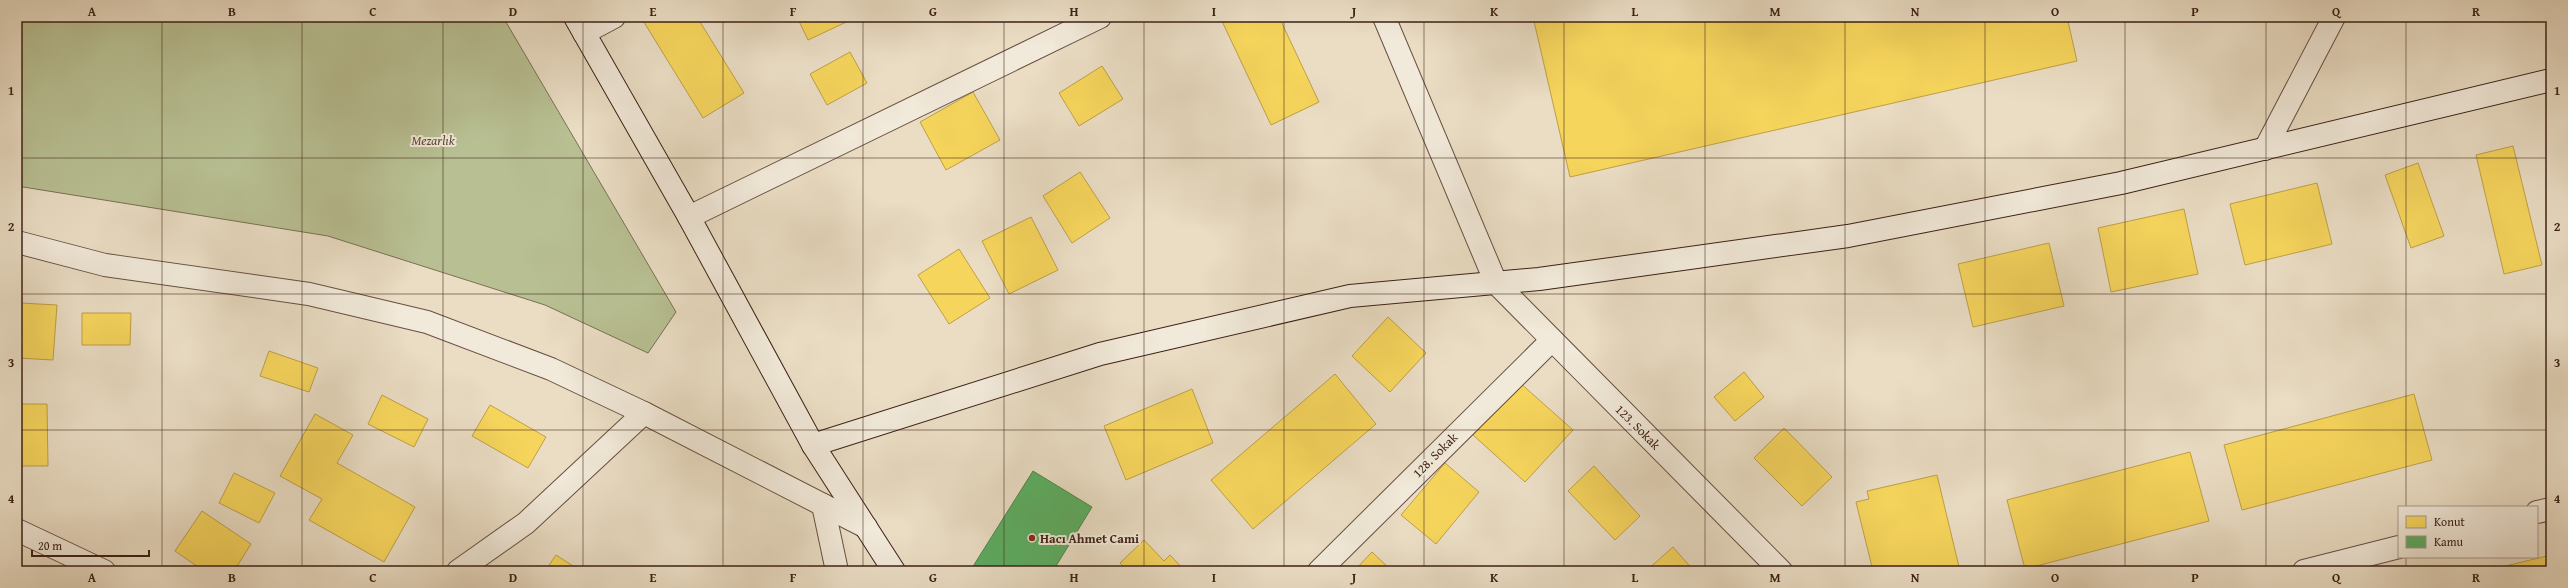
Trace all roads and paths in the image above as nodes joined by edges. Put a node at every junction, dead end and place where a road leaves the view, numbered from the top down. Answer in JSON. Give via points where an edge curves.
{"nodes":[{"id":1,"x":614,"y":17,"type":"edge"},
{"id":2,"x":1100,"y":17,"type":"edge"},
{"id":3,"x":1384,"y":17,"type":"edge"},
{"id":4,"x":2334,"y":17,"type":"edge"},
{"id":5,"x":580,"y":25,"type":"edge"},
{"id":6,"x":2551,"y":80,"type":"edge"},
{"id":7,"x":2265,"y":149,"type":"junction"},
{"id":8,"x":690,"y":217,"type":"junction"},
{"id":9,"x":17,"y":242,"type":"edge"},
{"id":10,"x":1496,"y":283,"type":"junction"},
{"id":11,"x":1552,"y":340,"type":"junction"},
{"id":12,"x":644,"y":413,"type":"junction"},
{"id":13,"x":814,"y":445,"type":"junction"},
{"id":14,"x":822,"y":505,"type":"junction"},
{"id":15,"x":2551,"y":509,"type":"edge"},
{"id":16,"x":2538,"y":512,"type":"edge"},
{"id":17,"x":866,"y":527,"type":"junction"},
{"id":18,"x":17,"y":530,"type":"edge"},
{"id":19,"x":2398,"y":547,"type":"edge"},
{"id":20,"x":2346,"y":566,"type":"edge"},
{"id":21,"x":104,"y":571,"type":"edge"},
{"id":22,"x":458,"y":571,"type":"edge"},
{"id":23,"x":836,"y":571,"type":"edge"},
{"id":24,"x":894,"y":571,"type":"edge"},
{"id":25,"x":1319,"y":571,"type":"edge"},
{"id":26,"x":1781,"y":571,"type":"edge"},
{"id":27,"x":2304,"y":571,"type":"edge"}],
"edges":[{"from":1,"to":5,"type":"street"},
{"from":2,"to":8,"type":"street"},
{"from":3,"to":10,"type":"street"},
{"from":4,"to":7,"type":"street"},
{"from":5,"to":8,"type":"street"},
{"from":6,"to":7,"type":"street"},
{"from":7,"to":10,"type":"street","via":[[2121,184],[1848,236]]},
{"from":8,"to":13,"type":"street"},
{"from":9,"to":12,"type":"street","via":[[105,265],[309,294],[427,322],[551,369]]},
{"from":10,"to":11,"type":"street","name":"123. Sokak"},
{"from":10,"to":13,"type":"street","via":[[1350,296],[1100,354]]},
{"from":11,"to":25,"type":"street","name":"128. Sokak"},
{"from":11,"to":26,"type":"street","name":"123. Sokak"},
{"from":12,"to":14,"type":"street"},
{"from":12,"to":22,"type":"street","via":[[526,523]]},
{"from":13,"to":17,"type":"street"},
{"from":14,"to":17,"type":"street"},
{"from":14,"to":23,"type":"street"},
{"from":15,"to":16,"type":"street"},
{"from":17,"to":24,"type":"street"},
{"from":18,"to":21,"type":"street"},
{"from":19,"to":20,"type":"street"},
{"from":20,"to":27,"type":"street"}]}
